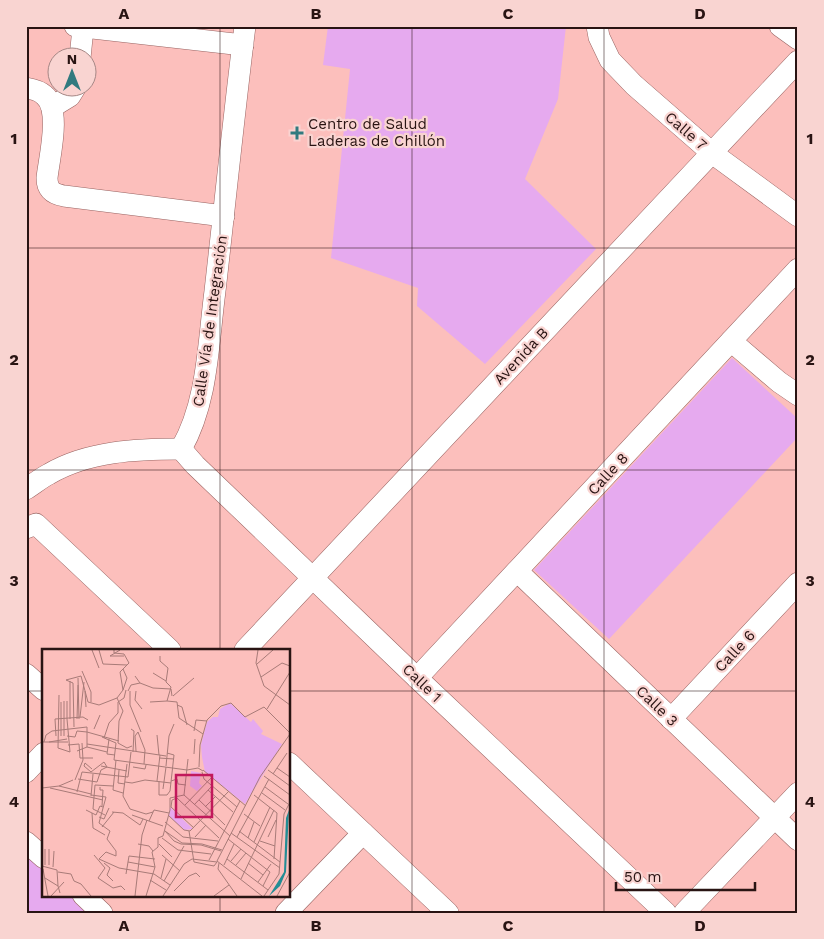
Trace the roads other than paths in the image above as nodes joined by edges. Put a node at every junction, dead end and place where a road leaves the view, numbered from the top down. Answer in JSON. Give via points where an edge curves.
{"nodes":[{"id":1,"x":597,"y":26,"type":"edge"},
{"id":2,"x":780,"y":26,"type":"edge"},
{"id":3,"x":79,"y":27,"type":"edge"},
{"id":4,"x":244,"y":35,"type":"edge"},
{"id":5,"x":798,"y":39,"type":"edge"},
{"id":6,"x":80,"y":48,"type":"edge"},
{"id":7,"x":798,"y":61,"type":"edge"},
{"id":8,"x":26,"y":88,"type":"edge"},
{"id":9,"x":67,"y":98,"type":"edge"},
{"id":10,"x":52,"y":107,"type":"junction"},
{"id":11,"x":712,"y":153,"type":"junction"},
{"id":12,"x":224,"y":216,"type":"junction"},
{"id":13,"x":798,"y":216,"type":"edge"},
{"id":14,"x":798,"y":269,"type":"edge"},
{"id":15,"x":731,"y":341,"type":"junction"},
{"id":16,"x":798,"y":395,"type":"edge"},
{"id":17,"x":182,"y":449,"type":"junction"},
{"id":18,"x":26,"y":489,"type":"edge"},
{"id":19,"x":26,"y":528,"type":"edge"},
{"id":20,"x":517,"y":571,"type":"junction"},
{"id":21,"x":313,"y":578,"type":"junction"},
{"id":22,"x":798,"y":582,"type":"edge"},
{"id":23,"x":156,"y":646,"type":"edge"},
{"id":24,"x":246,"y":649,"type":"edge"},
{"id":25,"x":26,"y":674,"type":"edge"},
{"id":26,"x":418,"y":678,"type":"junction"},
{"id":27,"x":42,"y":688,"type":"edge"},
{"id":28,"x":671,"y":719,"type":"junction"},
{"id":29,"x":42,"y":755,"type":"edge"},
{"id":30,"x":290,"y":764,"type":"edge"},
{"id":31,"x":26,"y":772,"type":"edge"},
{"id":32,"x":798,"y":792,"type":"edge"},
{"id":33,"x":774,"y":817,"type":"junction"},
{"id":34,"x":363,"y":833,"type":"junction"},
{"id":35,"x":798,"y":840,"type":"edge"},
{"id":36,"x":26,"y":842,"type":"edge"},
{"id":37,"x":42,"y":856,"type":"edge"},
{"id":38,"x":286,"y":913,"type":"edge"},
{"id":39,"x":448,"y":913,"type":"edge"},
{"id":40,"x":666,"y":913,"type":"edge"},
{"id":41,"x":684,"y":913,"type":"edge"}],
"edges":[{"from":1,"to":11,"type":"street","name":"Calle 7","via":[[610,60]]},
{"from":2,"to":5,"type":"street"},
{"from":3,"to":4,"type":"street"},
{"from":3,"to":6,"type":"street"},
{"from":4,"to":12,"type":"street","name":"Calle Vía de Integración"},
{"from":7,"to":11,"type":"street","name":"Avenida B"},
{"from":8,"to":10,"type":"street","via":[[44,94]]},
{"from":9,"to":10,"type":"street"},
{"from":10,"to":12,"type":"street","via":[[47,185],[56,195]]},
{"from":11,"to":13,"type":"street","name":"Calle 7"},
{"from":11,"to":21,"type":"street","name":"Avenida B"},
{"from":12,"to":17,"type":"street","name":"Calle Vía de Integración","via":[[201,398],[192,431]]},
{"from":14,"to":15,"type":"street","name":"Calle 8"},
{"from":15,"to":16,"type":"street"},
{"from":15,"to":20,"type":"street","name":"Calle 8"},
{"from":17,"to":18,"type":"street","via":[[148,449],[78,461],[50,473]]},
{"from":17,"to":21,"type":"street","name":"Calle 1"},
{"from":19,"to":23,"type":"street","via":[[36,524]]},
{"from":20,"to":26,"type":"street","name":"Calle 8"},
{"from":20,"to":28,"type":"street","name":"Calle 3"},
{"from":21,"to":24,"type":"street","name":"Avenida B"},
{"from":21,"to":26,"type":"street","name":"Calle 1"},
{"from":22,"to":28,"type":"street","name":"Calle 6"},
{"from":25,"to":27,"type":"street"},
{"from":26,"to":40,"type":"street","name":"Calle 1"},
{"from":28,"to":33,"type":"street","name":"Calle 3"},
{"from":29,"to":31,"type":"street"},
{"from":30,"to":34,"type":"street"},
{"from":32,"to":33,"type":"street"},
{"from":33,"to":35,"type":"street","name":"Calle 3"},
{"from":33,"to":41,"type":"street"},
{"from":34,"to":38,"type":"street"},
{"from":34,"to":39,"type":"street"},
{"from":36,"to":37,"type":"street"}]}
